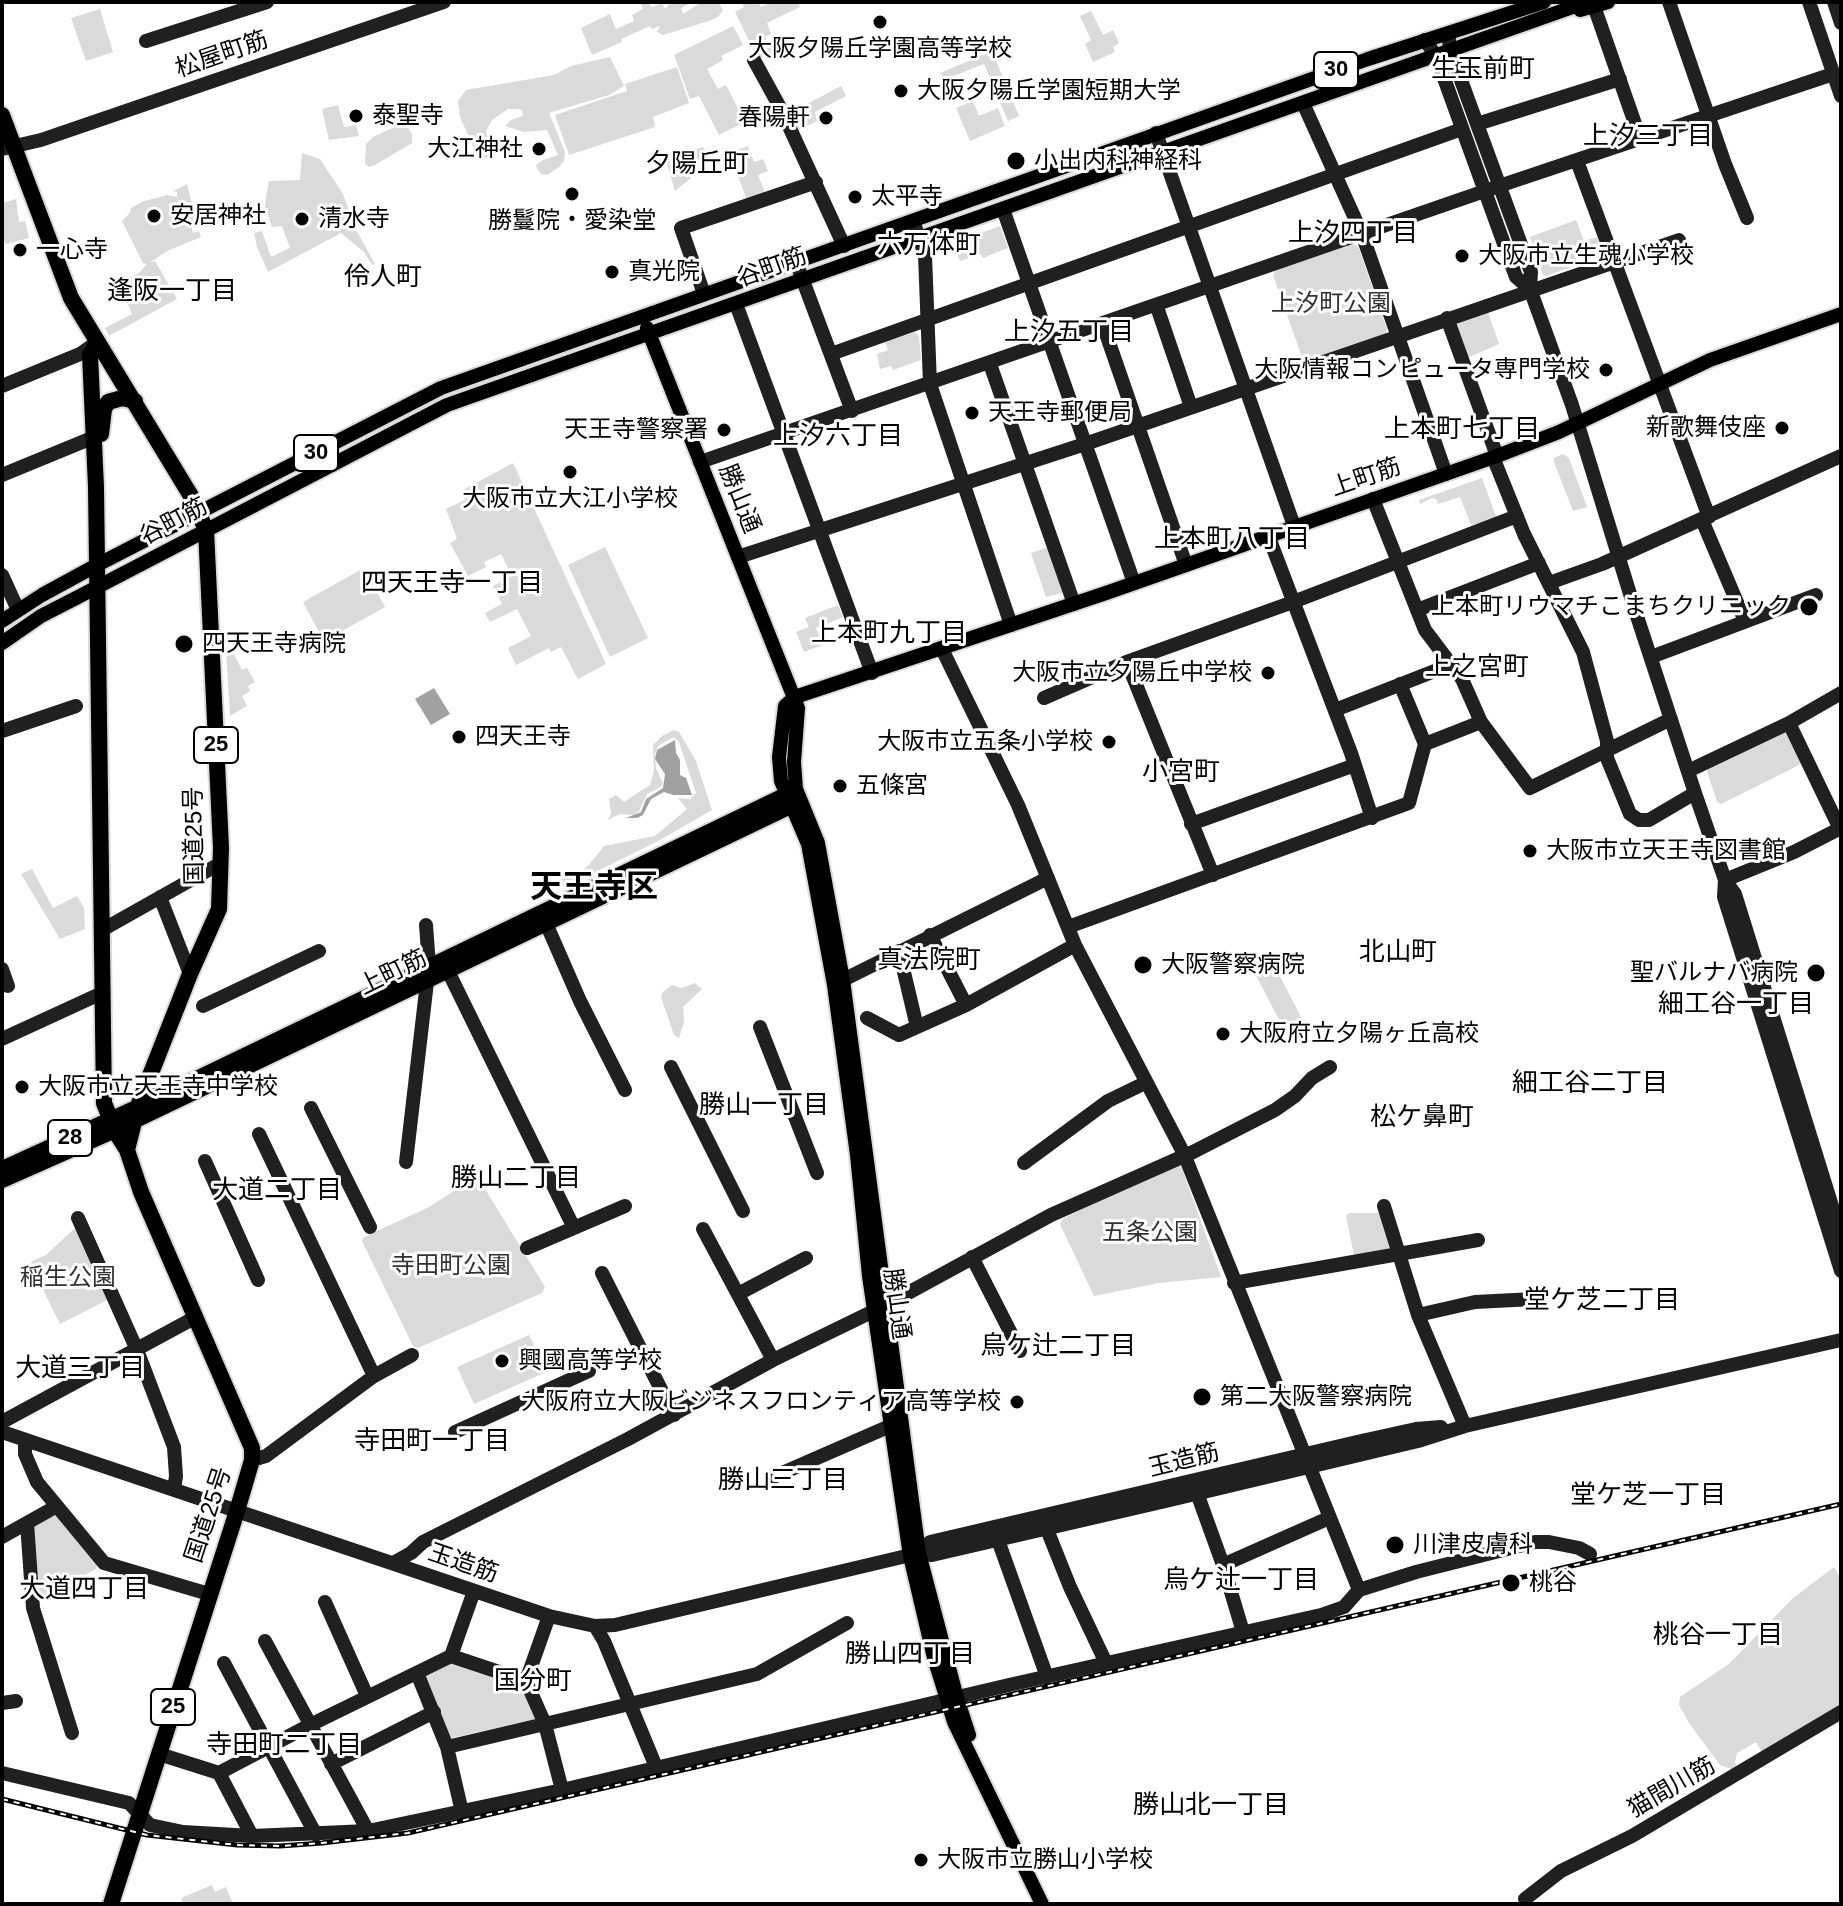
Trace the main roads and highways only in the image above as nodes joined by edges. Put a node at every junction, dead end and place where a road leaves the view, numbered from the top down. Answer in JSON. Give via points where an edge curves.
{"nodes":[{"id":1,"x":1534,"y":2,"type":"edge"},
{"id":2,"x":1544,"y":2,"type":"edge"},
{"id":3,"x":1596,"y":3,"type":"edge"},
{"id":4,"x":1517,"y":9,"type":"junction"},
{"id":5,"x":2,"y":115,"type":"edge"},
{"id":6,"x":8,"y":147,"type":"edge"},
{"id":7,"x":1841,"y":314,"type":"edge"},
{"id":8,"x":643,"y":317,"type":"junction"},
{"id":9,"x":650,"y":334,"type":"junction"},
{"id":10,"x":98,"y":342,"type":"junction"},
{"id":11,"x":135,"y":401,"type":"junction"},
{"id":12,"x":96,"y":487,"type":"junction"},
{"id":13,"x":199,"y":512,"type":"junction"},
{"id":14,"x":206,"y":530,"type":"junction"},
{"id":15,"x":97,"y":565,"type":"junction"},
{"id":16,"x":96,"y":588,"type":"junction"},
{"id":17,"x":2,"y":621,"type":"edge"},
{"id":18,"x":2,"y":643,"type":"edge"},
{"id":19,"x":795,"y":697,"type":"junction"},
{"id":20,"x":793,"y":798,"type":"junction"},
{"id":21,"x":544,"y":918,"type":"junction"},
{"id":22,"x":154,"y":1092,"type":"junction"},
{"id":23,"x":137,"y":1114,"type":"junction"},
{"id":24,"x":112,"y":1125,"type":"junction"},
{"id":25,"x":127,"y":1150,"type":"junction"},
{"id":26,"x":2,"y":1168,"type":"edge"},
{"id":27,"x":2,"y":1181,"type":"edge"},
{"id":28,"x":880,"y":1307,"type":"junction"},
{"id":29,"x":914,"y":1554,"type":"junction"},
{"id":30,"x":952,"y":1699,"type":"junction"},
{"id":31,"x":111,"y":1904,"type":"edge"},
{"id":32,"x":1042,"y":1904,"type":"edge"},
{"id":33,"x":1052,"y":1904,"type":"edge"}],
"edges":[{"from":1,"to":4,"type":"main road","number":"30"},
{"from":2,"to":4,"type":"main road","name":"谷町筋","number":"30"},
{"from":3,"to":9,"type":"main road","name":"谷町筋","number":"30","via":[[1521,25]]},
{"from":4,"to":8,"type":"main road","name":"谷町筋","number":"30"},
{"from":5,"to":6,"type":"highway","name":"国道25号","number":"25"},
{"from":6,"to":10,"type":"highway","name":"国道25号","number":"25","via":[[66,286]]},
{"from":7,"to":19,"type":"main road","name":"上町筋","via":[[1710,360],[1577,422],[1446,474]]},
{"from":8,"to":9,"type":"main road","name":"勝山通"},
{"from":8,"to":13,"type":"main road","name":"谷町筋","number":"30","via":[[441,388]]},
{"from":9,"to":14,"type":"main road","name":"谷町筋","number":"30","via":[[447,405]]},
{"from":9,"to":19,"type":"main road","name":"勝山通"},
{"from":10,"to":11,"type":"highway","name":"国道25号","number":"25"},
{"from":10,"to":12,"type":"highway","name":"国道25号","via":[[90,355]]},
{"from":11,"to":12,"type":"highway","via":[[113,399],[104,409]]},
{"from":11,"to":13,"type":"highway","name":"国道25号","number":"25"},
{"from":12,"to":15,"type":"highway","name":"国道25号"},
{"from":13,"to":14,"type":"highway","name":"国道25号","number":"25"},
{"from":13,"to":15,"type":"main road","name":"谷町筋","number":"30"},
{"from":14,"to":16,"type":"main road","name":"谷町筋","number":"30"},
{"from":14,"to":22,"type":"highway","name":"国道25号","number":"25","via":[[219,909],[190,974]]},
{"from":15,"to":16,"type":"highway","name":"国道25号"},
{"from":15,"to":17,"type":"main road","name":"谷町筋","number":"30"},
{"from":16,"to":18,"type":"main road","name":"谷町筋","number":"30"},
{"from":16,"to":24,"type":"highway","name":"国道25号","via":[[104,1103]]},
{"from":19,"to":20,"type":"main road","name":"勝山通","via":[[785,706],[779,757],[781,781]]},
{"from":20,"to":21,"type":"main road","name":"上町筋"},
{"from":20,"to":28,"type":"main road","name":"勝山通","via":[[808,844],[834,985]]},
{"from":20,"to":28,"type":"main road","name":"勝山通","via":[[818,843],[843,980]]},
{"from":21,"to":22,"type":"main road","name":"上町筋"},
{"from":21,"to":23,"type":"main road","name":"上町筋","via":[[427,982]]},
{"from":22,"to":23,"type":"highway","name":"国道25号","number":"25"},
{"from":23,"to":24,"type":"main road","name":"上町筋","number":"28"},
{"from":23,"to":25,"type":"highway","name":"国道25号","number":"25"},
{"from":24,"to":25,"type":"highway","name":"国道25号"},
{"from":24,"to":26,"type":"main road","name":"上町筋","number":"28"},
{"from":24,"to":27,"type":"main road","name":"上町筋","number":"28"},
{"from":25,"to":31,"type":"highway","name":"国道25号","number":"25","via":[[249,1436],[252,1460]]},
{"from":28,"to":29,"type":"main road","name":"勝山通"},
{"from":28,"to":29,"type":"main road","name":"勝山通","via":[[890,1426]]},
{"from":29,"to":30,"type":"main road","name":"勝山通"},
{"from":30,"to":32,"type":"main road","name":"勝山通","via":[[980,1779]]},
{"from":30,"to":33,"type":"main road","name":"勝山通"}]}
